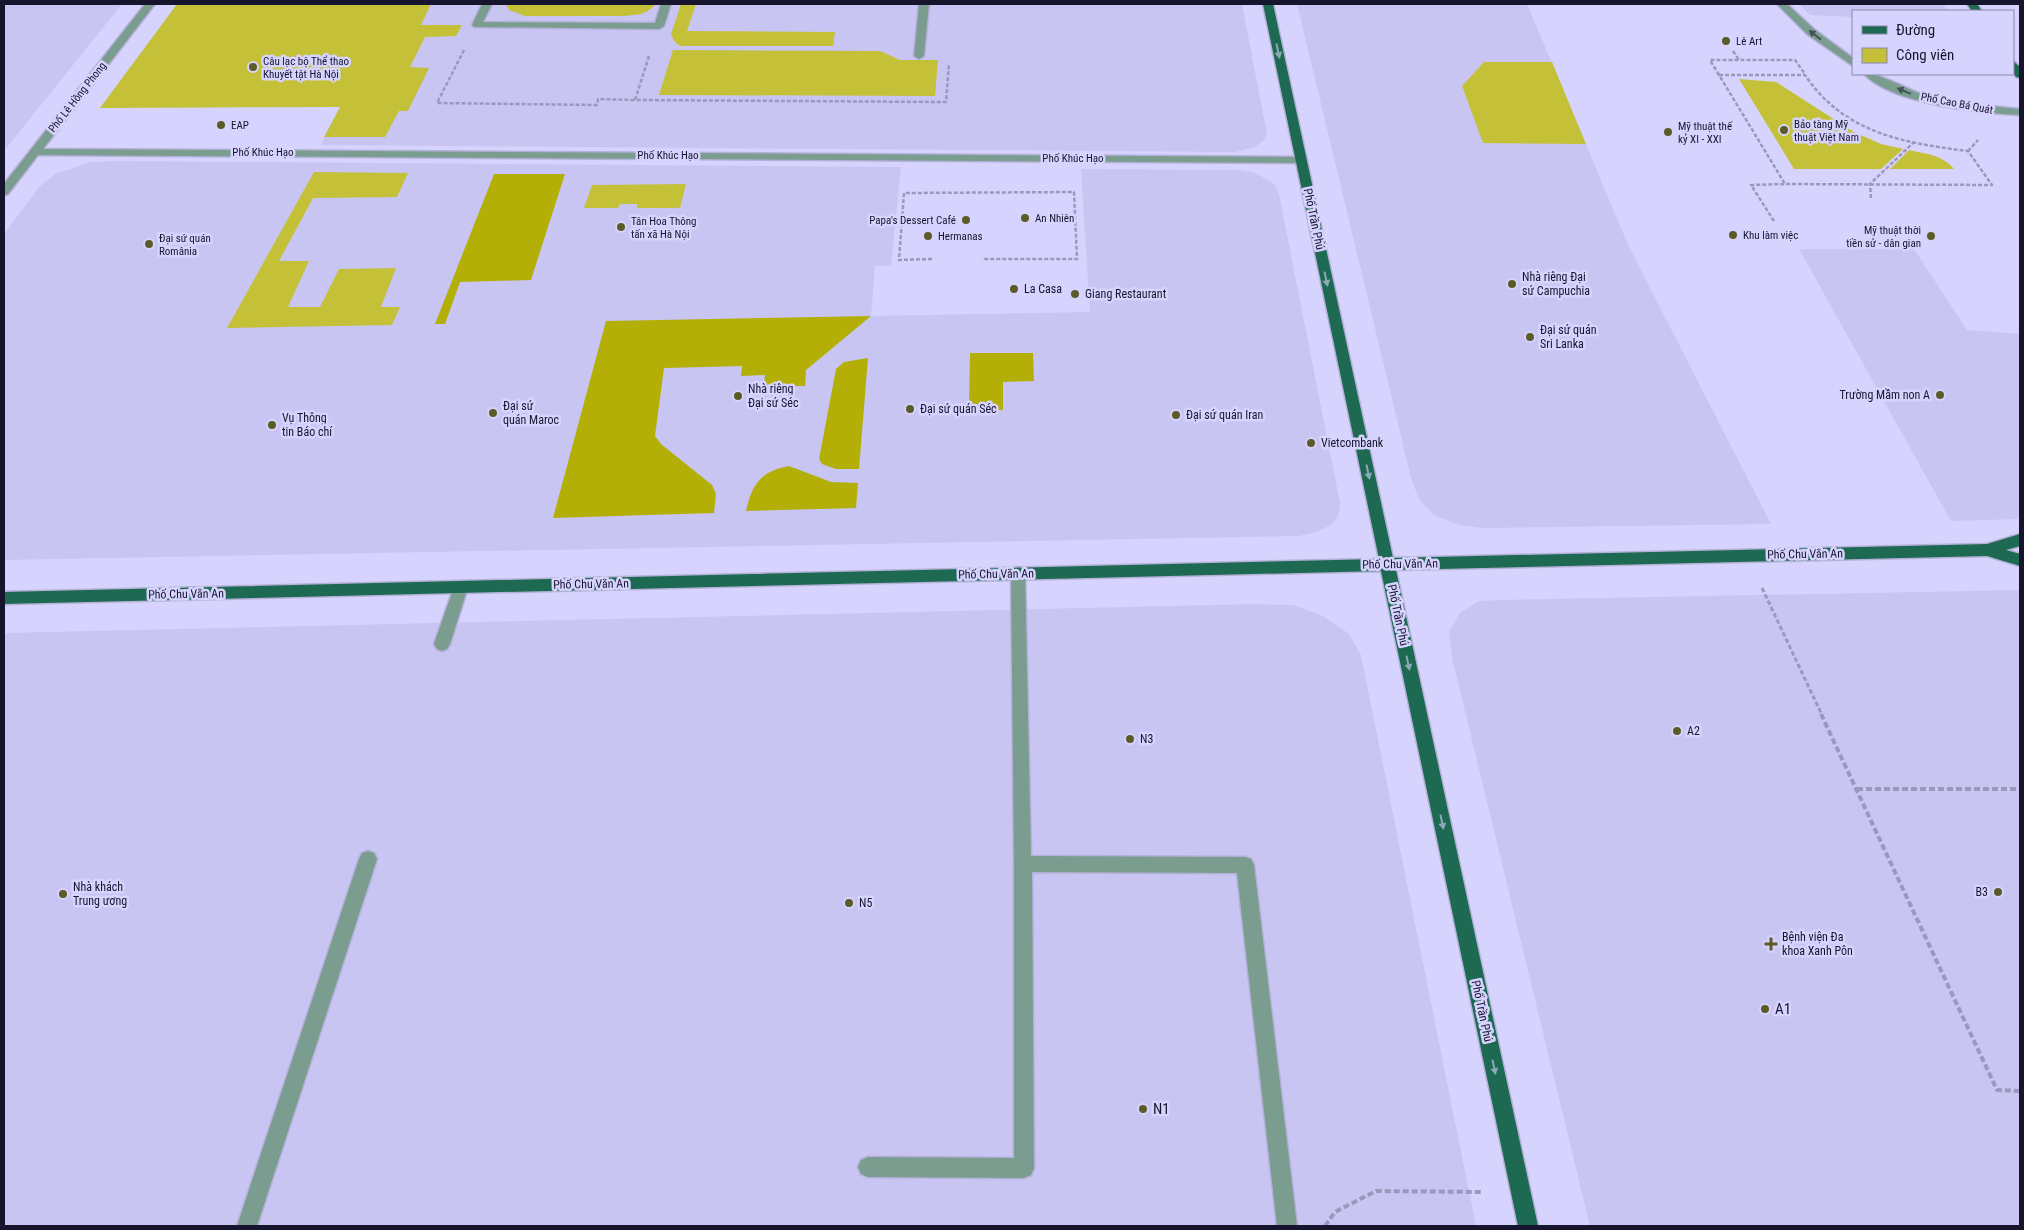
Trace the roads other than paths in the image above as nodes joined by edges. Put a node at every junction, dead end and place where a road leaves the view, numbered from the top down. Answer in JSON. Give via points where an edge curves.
{"nodes":[{"id":1,"x":150,"y":4,"type":"edge"},
{"id":2,"x":487,"y":4,"type":"edge"},
{"id":3,"x":666,"y":4,"type":"edge"},
{"id":4,"x":924,"y":4,"type":"edge"},
{"id":5,"x":1268,"y":4,"type":"edge"},
{"id":6,"x":1782,"y":4,"type":"edge"},
{"id":7,"x":919,"y":56,"type":"road end"},
{"id":8,"x":1852,"y":62,"type":"edge"},
{"id":9,"x":1871,"y":75,"type":"edge"},
{"id":10,"x":2020,"y":112,"type":"edge"},
{"id":11,"x":34,"y":152,"type":"junction"},
{"id":12,"x":1301,"y":160,"type":"junction"},
{"id":13,"x":4,"y":191,"type":"edge"},
{"id":14,"x":2020,"y":540,"type":"edge"},
{"id":15,"x":1987,"y":550,"type":"junction"},
{"id":16,"x":2020,"y":560,"type":"edge"},
{"id":17,"x":1387,"y":564,"type":"junction"},
{"id":18,"x":1018,"y":573,"type":"junction"},
{"id":19,"x":461,"y":587,"type":"junction"},
{"id":20,"x":4,"y":598,"type":"edge"},
{"id":21,"x":442,"y":644,"type":"dead end"},
{"id":22,"x":368,"y":859,"type":"dead end"},
{"id":23,"x":1023,"y":864,"type":"junction"},
{"id":24,"x":868,"y":1167,"type":"dead end"},
{"id":25,"x":247,"y":1226,"type":"edge"},
{"id":26,"x":1287,"y":1226,"type":"edge"},
{"id":27,"x":1528,"y":1226,"type":"edge"}],
"edges":[{"from":1,"to":11,"type":"street","name":"Phố Lê Hồng Phong"},
{"from":2,"to":3,"type":"street","via":[[476,25],[659,26]]},
{"from":4,"to":7,"type":"street"},
{"from":5,"to":12,"type":"main road","name":"Phố Trần Phú","one_way":true},
{"from":8,"to":6,"type":"street","one_way":true,"via":[[1811,32]]},
{"from":10,"to":9,"type":"street","name":"Phố Cao Bá Quát","one_way":true,"via":[[1943,102],[1907,93]]},
{"from":11,"to":12,"type":"street","name":"Phố Khúc Hạo"},
{"from":11,"to":13,"type":"street","name":"Phố Lê Hồng Phong"},
{"from":12,"to":17,"type":"main road","name":"Phố Trần Phú","one_way":true},
{"from":14,"to":15,"type":"main road","name":"Phố Chu Văn An"},
{"from":15,"to":16,"type":"main road","name":"Phố Chu Văn An"},
{"from":15,"to":17,"type":"main road","name":"Phố Chu Văn An"},
{"from":17,"to":18,"type":"main road","name":"Phố Chu Văn An"},
{"from":17,"to":27,"type":"main road","name":"Phố Trần Phú","one_way":true},
{"from":18,"to":19,"type":"main road","name":"Phố Chu Văn An"},
{"from":18,"to":23,"type":"street"},
{"from":19,"to":20,"type":"main road","name":"Phố Chu Văn An"},
{"from":19,"to":21,"type":"street"},
{"from":22,"to":25,"type":"street"},
{"from":23,"to":24,"type":"street","via":[[1024,1168]]},
{"from":23,"to":26,"type":"street","via":[[1245,865]]}]}
